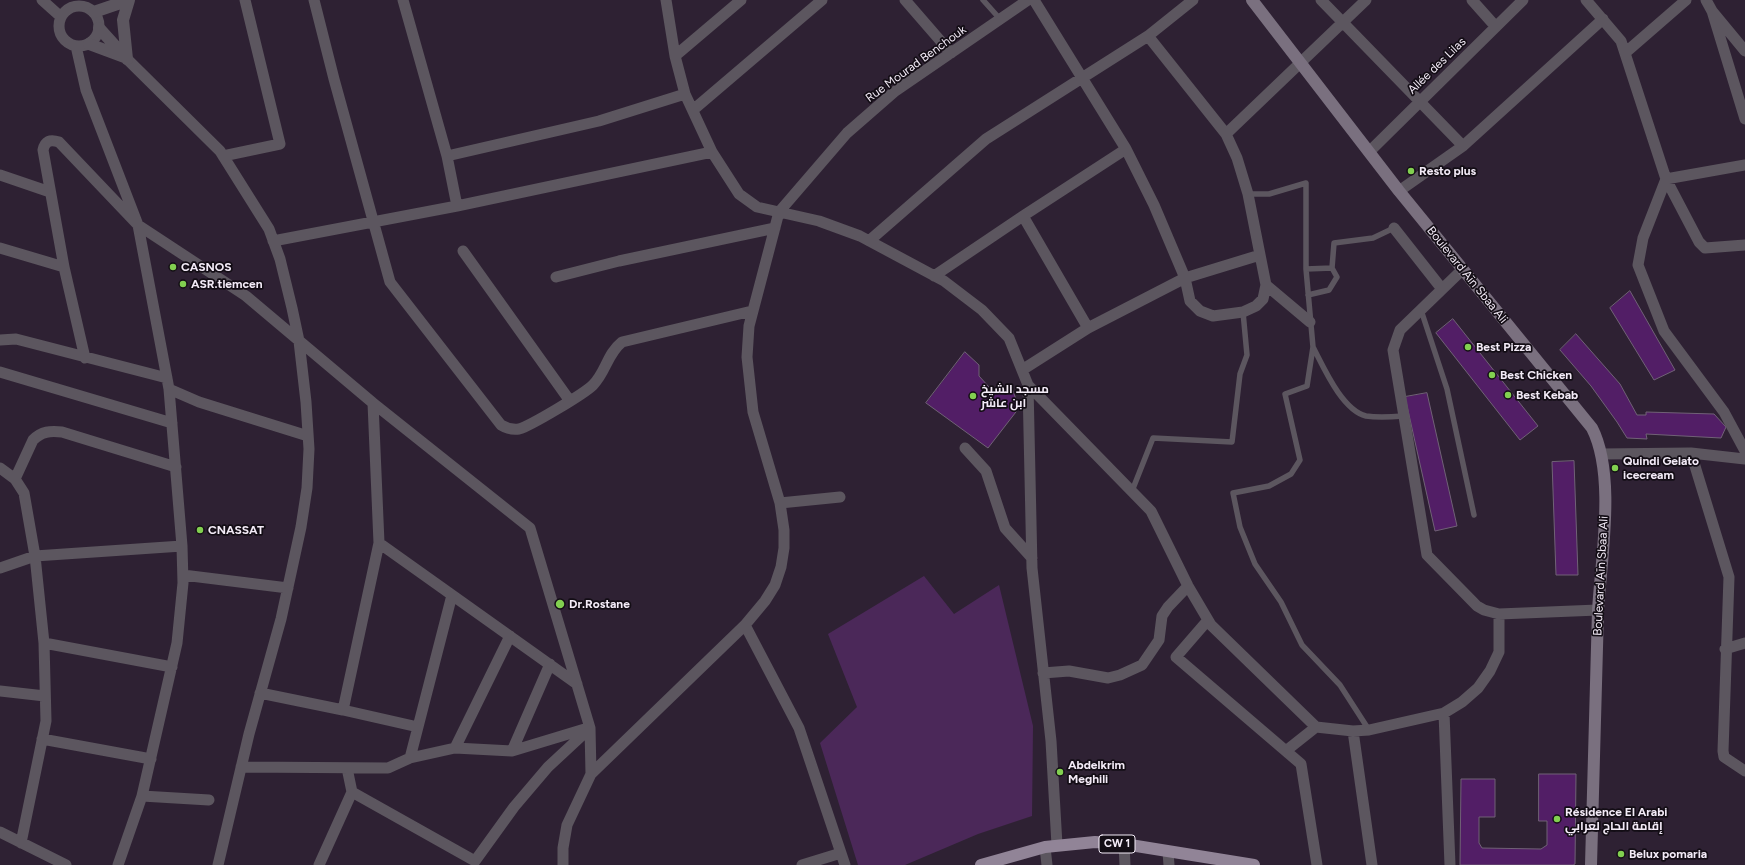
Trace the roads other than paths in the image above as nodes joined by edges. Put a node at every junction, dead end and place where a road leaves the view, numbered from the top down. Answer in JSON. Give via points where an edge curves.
{"nodes":[{"id":1,"x":42,"y":0,"type":"edge"},
{"id":2,"x":129,"y":0,"type":"edge"},
{"id":3,"x":244,"y":0,"type":"edge"},
{"id":4,"x":314,"y":0,"type":"edge"},
{"id":5,"x":403,"y":0,"type":"edge"},
{"id":6,"x":666,"y":0,"type":"edge"},
{"id":7,"x":741,"y":0,"type":"edge"},
{"id":8,"x":822,"y":0,"type":"edge"},
{"id":9,"x":905,"y":0,"type":"edge"},
{"id":10,"x":983,"y":0,"type":"edge"},
{"id":11,"x":1028,"y":0,"type":"edge"},
{"id":12,"x":1034,"y":0,"type":"edge"},
{"id":13,"x":1193,"y":0,"type":"edge"},
{"id":14,"x":1252,"y":0,"type":"edge"},
{"id":15,"x":1321,"y":0,"type":"edge"},
{"id":16,"x":1366,"y":0,"type":"edge"},
{"id":17,"x":1472,"y":0,"type":"edge"},
{"id":18,"x":1523,"y":0,"type":"edge"},
{"id":19,"x":1586,"y":0,"type":"edge"},
{"id":20,"x":1686,"y":0,"type":"edge"},
{"id":21,"x":1706,"y":0,"type":"edge"},
{"id":22,"x":1712,"y":11,"type":"junction"},
{"id":23,"x":94,"y":12,"type":"junction"},
{"id":24,"x":61,"y":16,"type":"junction"},
{"id":25,"x":1000,"y":19,"type":"junction"},
{"id":26,"x":1603,"y":19,"type":"junction"},
{"id":27,"x":1342,"y":23,"type":"junction"},
{"id":28,"x":1496,"y":27,"type":"junction"},
{"id":29,"x":100,"y":28,"type":"junction"},
{"id":30,"x":1148,"y":36,"type":"junction"},
{"id":31,"x":89,"y":44,"type":"junction"},
{"id":32,"x":76,"y":46,"type":"junction"},
{"id":33,"x":1745,"y":51,"type":"edge"},
{"id":34,"x":951,"y":53,"type":"junction"},
{"id":35,"x":1625,"y":53,"type":"junction"},
{"id":36,"x":675,"y":56,"type":"junction"},
{"id":37,"x":127,"y":59,"type":"junction"},
{"id":38,"x":1300,"y":64,"type":"junction"},
{"id":39,"x":1082,"y":77,"type":"junction"},
{"id":40,"x":685,"y":94,"type":"junction"},
{"id":41,"x":1420,"y":102,"type":"junction"},
{"id":42,"x":693,"y":110,"type":"junction"},
{"id":43,"x":1745,"y":119,"type":"edge"},
{"id":44,"x":1226,"y":134,"type":"junction"},
{"id":45,"x":1462,"y":146,"type":"junction"},
{"id":46,"x":1126,"y":150,"type":"junction"},
{"id":47,"x":712,"y":152,"type":"junction"},
{"id":48,"x":1369,"y":152,"type":"junction"},
{"id":49,"x":224,"y":156,"type":"junction"},
{"id":50,"x":447,"y":156,"type":"junction"},
{"id":51,"x":1745,"y":165,"type":"edge"},
{"id":52,"x":0,"y":175,"type":"edge"},
{"id":53,"x":1666,"y":179,"type":"junction"},
{"id":54,"x":1399,"y":191,"type":"junction"},
{"id":55,"x":50,"y":192,"type":"junction"},
{"id":56,"x":1248,"y":194,"type":"junction"},
{"id":57,"x":457,"y":206,"type":"junction"},
{"id":58,"x":779,"y":212,"type":"junction"},
{"id":59,"x":1023,"y":216,"type":"junction"},
{"id":60,"x":375,"y":222,"type":"junction"},
{"id":61,"x":138,"y":225,"type":"junction"},
{"id":62,"x":775,"y":228,"type":"junction"},
{"id":63,"x":1394,"y":228,"type":"joint"},
{"id":64,"x":273,"y":241,"type":"junction"},
{"id":65,"x":869,"y":241,"type":"junction"},
{"id":66,"x":1745,"y":245,"type":"edge"},
{"id":67,"x":0,"y":248,"type":"edge"},
{"id":68,"x":462,"y":251,"type":"dead end"},
{"id":69,"x":1260,"y":255,"type":"junction"},
{"id":70,"x":64,"y":267,"type":"junction"},
{"id":71,"x":1332,"y":268,"type":"junction"},
{"id":72,"x":1306,"y":269,"type":"junction"},
{"id":73,"x":1463,"y":269,"type":"junction"},
{"id":74,"x":934,"y":276,"type":"junction"},
{"id":75,"x":556,"y":277,"type":"dead end"},
{"id":76,"x":1185,"y":278,"type":"junction"},
{"id":77,"x":1266,"y":285,"type":"junction"},
{"id":78,"x":1442,"y":289,"type":"junction"},
{"id":79,"x":1308,"y":295,"type":"junction"},
{"id":80,"x":1421,"y":310,"type":"junction"},
{"id":81,"x":752,"y":311,"type":"junction"},
{"id":82,"x":1243,"y":312,"type":"junction"},
{"id":83,"x":1310,"y":322,"type":"junction"},
{"id":84,"x":1088,"y":328,"type":"junction"},
{"id":85,"x":0,"y":340,"type":"edge"},
{"id":86,"x":299,"y":341,"type":"junction"},
{"id":87,"x":1313,"y":347,"type":"junction"},
{"id":88,"x":85,"y":358,"type":"junction"},
{"id":89,"x":1022,"y":370,"type":"junction"},
{"id":90,"x":0,"y":372,"type":"edge"},
{"id":91,"x":168,"y":383,"type":"junction"},
{"id":92,"x":1028,"y":385,"type":"junction"},
{"id":93,"x":570,"y":401,"type":"junction"},
{"id":94,"x":373,"y":402,"type":"junction"},
{"id":95,"x":1403,"y":416,"type":"junction"},
{"id":96,"x":172,"y":422,"type":"junction"},
{"id":97,"x":308,"y":436,"type":"junction"},
{"id":98,"x":965,"y":448,"type":"dead end"},
{"id":99,"x":1745,"y":451,"type":"edge"},
{"id":100,"x":1691,"y":453,"type":"junction"},
{"id":101,"x":1602,"y":454,"type":"junction"},
{"id":102,"x":1745,"y":458,"type":"edge"},
{"id":103,"x":176,"y":467,"type":"junction"},
{"id":104,"x":0,"y":468,"type":"edge"},
{"id":105,"x":15,"y":479,"type":"junction"},
{"id":106,"x":1132,"y":491,"type":"junction"},
{"id":107,"x":840,"y":497,"type":"dead end"},
{"id":108,"x":780,"y":503,"type":"junction"},
{"id":109,"x":1474,"y":515,"type":"dead end"},
{"id":110,"x":379,"y":543,"type":"junction"},
{"id":111,"x":182,"y":546,"type":"junction"},
{"id":112,"x":34,"y":556,"type":"junction"},
{"id":113,"x":1032,"y":558,"type":"junction"},
{"id":114,"x":0,"y":568,"type":"edge"},
{"id":115,"x":182,"y":575,"type":"junction"},
{"id":116,"x":1188,"y":586,"type":"junction"},
{"id":117,"x":288,"y":588,"type":"junction"},
{"id":118,"x":452,"y":595,"type":"junction"},
{"id":119,"x":1598,"y":610,"type":"junction"},
{"id":120,"x":1499,"y":614,"type":"junction"},
{"id":121,"x":1208,"y":620,"type":"junction"},
{"id":122,"x":745,"y":625,"type":"junction"},
{"id":123,"x":510,"y":636,"type":"junction"},
{"id":124,"x":44,"y":642,"type":"junction"},
{"id":125,"x":1745,"y":643,"type":"edge"},
{"id":126,"x":1725,"y":648,"type":"junction"},
{"id":127,"x":550,"y":664,"type":"junction"},
{"id":128,"x":172,"y":668,"type":"junction"},
{"id":129,"x":1043,"y":673,"type":"junction"},
{"id":130,"x":577,"y":684,"type":"junction"},
{"id":131,"x":0,"y":691,"type":"edge"},
{"id":132,"x":260,"y":693,"type":"junction"},
{"id":133,"x":46,"y":696,"type":"junction"},
{"id":134,"x":343,"y":710,"type":"junction"},
{"id":135,"x":1444,"y":713,"type":"junction"},
{"id":136,"x":418,"y":727,"type":"junction"},
{"id":137,"x":1316,"y":727,"type":"junction"},
{"id":138,"x":590,"y":728,"type":"junction"},
{"id":139,"x":1369,"y":730,"type":"junction"},
{"id":140,"x":1353,"y":731,"type":"junction"},
{"id":141,"x":42,"y":739,"type":"junction"},
{"id":142,"x":455,"y":748,"type":"junction"},
{"id":143,"x":512,"y":750,"type":"junction"},
{"id":144,"x":1287,"y":750,"type":"junction"},
{"id":145,"x":410,"y":758,"type":"junction"},
{"id":146,"x":151,"y":759,"type":"junction"},
{"id":147,"x":241,"y":767,"type":"junction"},
{"id":148,"x":347,"y":768,"type":"junction"},
{"id":149,"x":1745,"y":771,"type":"edge"},
{"id":150,"x":590,"y":774,"type":"junction"},
{"id":151,"x":352,"y":792,"type":"junction"},
{"id":152,"x":142,"y":796,"type":"junction"},
{"id":153,"x":209,"y":800,"type":"dead end"},
{"id":154,"x":0,"y":832,"type":"edge"},
{"id":155,"x":21,"y":842,"type":"junction"},
{"id":156,"x":1124,"y":844,"type":"junction"},
{"id":157,"x":1051,"y":846,"type":"junction"},
{"id":158,"x":1168,"y":852,"type":"junction"},
{"id":159,"x":841,"y":853,"type":"junction"},
{"id":160,"x":474,"y":863,"type":"edge"},
{"id":161,"x":66,"y":865,"type":"edge"},
{"id":162,"x":118,"y":865,"type":"edge"},
{"id":163,"x":218,"y":865,"type":"edge"},
{"id":164,"x":318,"y":865,"type":"edge"},
{"id":165,"x":563,"y":865,"type":"edge"},
{"id":166,"x":802,"y":865,"type":"edge"},
{"id":167,"x":845,"y":865,"type":"edge"},
{"id":168,"x":981,"y":865,"type":"edge"},
{"id":169,"x":1047,"y":865,"type":"edge"},
{"id":170,"x":1125,"y":865,"type":"edge"},
{"id":171,"x":1169,"y":865,"type":"edge"},
{"id":172,"x":1249,"y":865,"type":"edge"},
{"id":173,"x":1317,"y":865,"type":"edge"},
{"id":174,"x":1372,"y":865,"type":"edge"},
{"id":175,"x":1450,"y":865,"type":"edge"},
{"id":176,"x":1591,"y":865,"type":"edge"}],
"edges":[{"from":1,"to":24,"type":"street"},
{"from":2,"to":23,"type":"street"},
{"from":2,"to":37,"type":"street","via":[[123,20]]},
{"from":3,"to":49,"type":"street","via":[[280,144]]},
{"from":4,"to":60,"type":"street"},
{"from":5,"to":50,"type":"street"},
{"from":6,"to":36,"type":"street"},
{"from":7,"to":36,"type":"street"},
{"from":8,"to":42,"type":"street"},
{"from":9,"to":34,"type":"street"},
{"from":10,"to":25,"type":"lane"},
{"from":11,"to":25,"type":"street","name":"Rue Mourad Benchouk"},
{"from":12,"to":39,"type":"street"},
{"from":13,"to":30,"type":"street"},
{"from":14,"to":38,"type":"main road","name":"Boulevard Aïn Sbaa Ali"},
{"from":15,"to":27,"type":"street"},
{"from":16,"to":27,"type":"street"},
{"from":17,"to":28,"type":"street"},
{"from":18,"to":28,"type":"street","name":"Allée des Lilas"},
{"from":19,"to":26,"type":"street"},
{"from":20,"to":35,"type":"street"},
{"from":21,"to":22,"type":"street"},
{"from":22,"to":33,"type":"street"},
{"from":22,"to":43,"type":"street"},
{"from":23,"to":24,"type":"street","via":[[88,8],[73,6]]},
{"from":23,"to":29,"type":"street"},
{"from":24,"to":32,"type":"street","via":[[59,32],[63,39]]},
{"from":25,"to":34,"type":"street","name":"Rue Mourad Benchouk"},
{"from":26,"to":35,"type":"street","via":[[1621,41]]},
{"from":26,"to":45,"type":"street"},
{"from":27,"to":38,"type":"street"},
{"from":27,"to":41,"type":"street"},
{"from":28,"to":41,"type":"street","name":"Allée des Lilas"},
{"from":29,"to":31,"type":"street"},
{"from":29,"to":37,"type":"street"},
{"from":30,"to":39,"type":"street"},
{"from":30,"to":44,"type":"street"},
{"from":31,"to":32,"type":"street"},
{"from":31,"to":37,"type":"street"},
{"from":32,"to":61,"type":"street","via":[[86,90]]},
{"from":34,"to":58,"type":"street","name":"Rue Mourad Benchouk","via":[[894,92],[847,133]]},
{"from":35,"to":53,"type":"street"},
{"from":36,"to":40,"type":"street"},
{"from":37,"to":49,"type":"street"},
{"from":38,"to":44,"type":"street"},
{"from":38,"to":48,"type":"main road","name":"Boulevard Aïn Sbaa Ali"},
{"from":39,"to":46,"type":"street"},
{"from":39,"to":65,"type":"street","via":[[986,139]]},
{"from":40,"to":42,"type":"street"},
{"from":40,"to":50,"type":"street","via":[[599,121]]},
{"from":41,"to":45,"type":"street"},
{"from":41,"to":48,"type":"street","name":"Allée des Lilas"},
{"from":42,"to":47,"type":"street"},
{"from":44,"to":56,"type":"street","via":[[1237,158]]},
{"from":45,"to":54,"type":"street"},
{"from":46,"to":59,"type":"street"},
{"from":46,"to":76,"type":"street","via":[[1154,205]]},
{"from":47,"to":57,"type":"street"},
{"from":47,"to":58,"type":"street","via":[[747,202],[762,209]]},
{"from":48,"to":54,"type":"main road","name":"Boulevard Aïn Sbaa Ali"},
{"from":49,"to":64,"type":"street","via":[[269,228]]},
{"from":50,"to":57,"type":"street"},
{"from":51,"to":53,"type":"street"},
{"from":52,"to":55,"type":"street"},
{"from":53,"to":66,"type":"street","via":[[1699,242],[1705,248]]},
{"from":53,"to":99,"type":"street","via":[[1643,238],[1638,265],[1664,331],[1724,412]]},
{"from":54,"to":73,"type":"main road","name":"Boulevard Aïn Sbaa Ali"},
{"from":55,"to":61,"type":"street","via":[[44,145],[53,140],[59,142]]},
{"from":55,"to":70,"type":"street"},
{"from":56,"to":69,"type":"street"},
{"from":56,"to":72,"type":"lane","via":[[1269,194],[1306,183]]},
{"from":57,"to":60,"type":"street"},
{"from":58,"to":62,"type":"street"},
{"from":58,"to":65,"type":"street","via":[[819,221]]},
{"from":59,"to":74,"type":"street"},
{"from":59,"to":84,"type":"street"},
{"from":60,"to":64,"type":"street"},
{"from":60,"to":93,"type":"street","via":[[390,282],[498,422],[505,427],[518,429]]},
{"from":61,"to":86,"type":"street","via":[[246,296]]},
{"from":61,"to":91,"type":"street"},
{"from":62,"to":75,"type":"street"},
{"from":62,"to":81,"type":"street"},
{"from":63,"to":71,"type":"lane","via":[[1373,238],[1334,243]]},
{"from":63,"to":78,"type":"street"},
{"from":64,"to":86,"type":"street","via":[[280,259]]},
{"from":65,"to":74,"type":"street"},
{"from":67,"to":70,"type":"street"},
{"from":68,"to":93,"type":"street"},
{"from":69,"to":76,"type":"street"},
{"from":69,"to":77,"type":"street"},
{"from":70,"to":88,"type":"street"},
{"from":71,"to":72,"type":"lane"},
{"from":71,"to":79,"type":"lane","via":[[1337,277],[1329,290]]},
{"from":72,"to":79,"type":"lane"},
{"from":73,"to":78,"type":"street"},
{"from":73,"to":101,"type":"main road","name":"Boulevard Aïn Sbaa Ali","via":[[1592,428]]},
{"from":74,"to":89,"type":"street","via":[[982,310],[1009,338]]},
{"from":76,"to":82,"type":"street","via":[[1190,301],[1200,311],[1213,316]]},
{"from":76,"to":84,"type":"street"},
{"from":77,"to":82,"type":"street","via":[[1264,299]]},
{"from":77,"to":83,"type":"street"},
{"from":78,"to":80,"type":"street"},
{"from":79,"to":83,"type":"lane"},
{"from":80,"to":95,"type":"street","via":[[1400,330],[1394,343]]},
{"from":80,"to":109,"type":"lane","via":[[1447,389]]},
{"from":81,"to":93,"type":"street","via":[[622,342],[611,353],[593,385]]},
{"from":81,"to":108,"type":"street","via":[[747,358],[753,412]]},
{"from":82,"to":106,"type":"lane","via":[[1247,355],[1240,374],[1232,442],[1153,438]]},
{"from":83,"to":87,"type":"lane"},
{"from":84,"to":89,"type":"street"},
{"from":85,"to":88,"type":"street","via":[[16,339]]},
{"from":86,"to":94,"type":"street"},
{"from":86,"to":97,"type":"street"},
{"from":87,"to":95,"type":"lane","via":[[1340,395],[1353,409],[1365,416]]},
{"from":87,"to":139,"type":"lane","via":[[1307,386],[1285,394],[1300,460],[1291,474],[1269,486],[1234,493],[1240,527],[1255,564],[1281,602],[1302,645],[1340,685]]},
{"from":88,"to":91,"type":"street"},
{"from":89,"to":92,"type":"street"},
{"from":90,"to":96,"type":"street"},
{"from":91,"to":96,"type":"street"},
{"from":91,"to":97,"type":"street","via":[[199,402]]},
{"from":92,"to":106,"type":"street"},
{"from":92,"to":113,"type":"street"},
{"from":94,"to":110,"type":"street"},
{"from":94,"to":130,"type":"street","via":[[530,528]]},
{"from":95,"to":120,"type":"street","via":[[1427,555],[1477,606]]},
{"from":96,"to":103,"type":"street"},
{"from":97,"to":117,"type":"street","via":[[307,488]]},
{"from":98,"to":113,"type":"street","via":[[986,471],[1005,528]]},
{"from":100,"to":101,"type":"street"},
{"from":100,"to":102,"type":"street"},
{"from":100,"to":126,"type":"street","via":[[1729,577]]},
{"from":101,"to":119,"type":"main road","name":"Boulevard Aïn Sbaa Ali","via":[[1606,488]]},
{"from":103,"to":105,"type":"street","via":[[53,431],[38,435],[33,440]]},
{"from":103,"to":111,"type":"street"},
{"from":104,"to":105,"type":"street"},
{"from":105,"to":112,"type":"street","via":[[24,493]]},
{"from":106,"to":116,"type":"street","via":[[1150,511]]},
{"from":107,"to":108,"type":"street"},
{"from":108,"to":122,"type":"street","via":[[784,530],[781,567],[775,585]]},
{"from":110,"to":118,"type":"street"},
{"from":110,"to":134,"type":"street"},
{"from":111,"to":112,"type":"street"},
{"from":111,"to":115,"type":"street"},
{"from":112,"to":114,"type":"street"},
{"from":112,"to":124,"type":"street"},
{"from":113,"to":129,"type":"street"},
{"from":115,"to":117,"type":"street"},
{"from":115,"to":128,"type":"street","via":[[177,643]]},
{"from":116,"to":121,"type":"street"},
{"from":116,"to":129,"type":"street","via":[[1162,616],[1159,640],[1142,665],[1108,678],[1069,671]]},
{"from":117,"to":132,"type":"street"},
{"from":118,"to":123,"type":"street"},
{"from":118,"to":136,"type":"street"},
{"from":119,"to":120,"type":"street"},
{"from":119,"to":176,"type":"main road","name":"Boulevard Aïn Sbaa Ali"},
{"from":120,"to":135,"type":"street","via":[[1499,652],[1490,671],[1478,688]]},
{"from":121,"to":137,"type":"street"},
{"from":121,"to":144,"type":"street","via":[[1176,657]]},
{"from":122,"to":150,"type":"street"},
{"from":122,"to":159,"type":"street","via":[[799,728]]},
{"from":123,"to":127,"type":"street"},
{"from":123,"to":142,"type":"street"},
{"from":124,"to":128,"type":"street"},
{"from":124,"to":133,"type":"street"},
{"from":125,"to":126,"type":"street"},
{"from":126,"to":149,"type":"street","via":[[1723,751],[1724,757]]},
{"from":127,"to":130,"type":"street"},
{"from":127,"to":143,"type":"street"},
{"from":128,"to":146,"type":"street"},
{"from":129,"to":157,"type":"street","via":[[1051,741]]},
{"from":130,"to":138,"type":"street"},
{"from":131,"to":133,"type":"street"},
{"from":132,"to":134,"type":"street"},
{"from":132,"to":147,"type":"street"},
{"from":133,"to":141,"type":"street","via":[[46,720]]},
{"from":134,"to":136,"type":"street"},
{"from":135,"to":139,"type":"street"},
{"from":135,"to":175,"type":"street"},
{"from":136,"to":145,"type":"street"},
{"from":137,"to":140,"type":"street"},
{"from":137,"to":144,"type":"street"},
{"from":138,"to":143,"type":"street"},
{"from":138,"to":150,"type":"street"},
{"from":138,"to":160,"type":"street","via":[[548,767],[514,807]]},
{"from":139,"to":140,"type":"street"},
{"from":140,"to":174,"type":"street"},
{"from":141,"to":146,"type":"street"},
{"from":141,"to":155,"type":"street"},
{"from":142,"to":143,"type":"street"},
{"from":142,"to":145,"type":"street"},
{"from":144,"to":173,"type":"street","via":[[1301,764]]},
{"from":145,"to":148,"type":"street","via":[[388,768]]},
{"from":146,"to":152,"type":"street"},
{"from":147,"to":148,"type":"street"},
{"from":147,"to":163,"type":"street"},
{"from":148,"to":151,"type":"street"},
{"from":150,"to":165,"type":"street","via":[[568,825],[563,848]]},
{"from":151,"to":160,"type":"street"},
{"from":151,"to":164,"type":"street"},
{"from":152,"to":153,"type":"street"},
{"from":152,"to":162,"type":"street"},
{"from":154,"to":155,"type":"street"},
{"from":155,"to":161,"type":"street"},
{"from":156,"to":157,"type":"main road","number":"CW 1","via":[[1095,842]]},
{"from":156,"to":158,"type":"main road","number":"CW 1"},
{"from":156,"to":170,"type":"street"},
{"from":157,"to":168,"type":"main road","number":"CW 1"},
{"from":157,"to":169,"type":"street"},
{"from":158,"to":171,"type":"street"},
{"from":158,"to":172,"type":"main road","number":"CW 1"},
{"from":159,"to":166,"type":"street"},
{"from":159,"to":167,"type":"street"}]}
